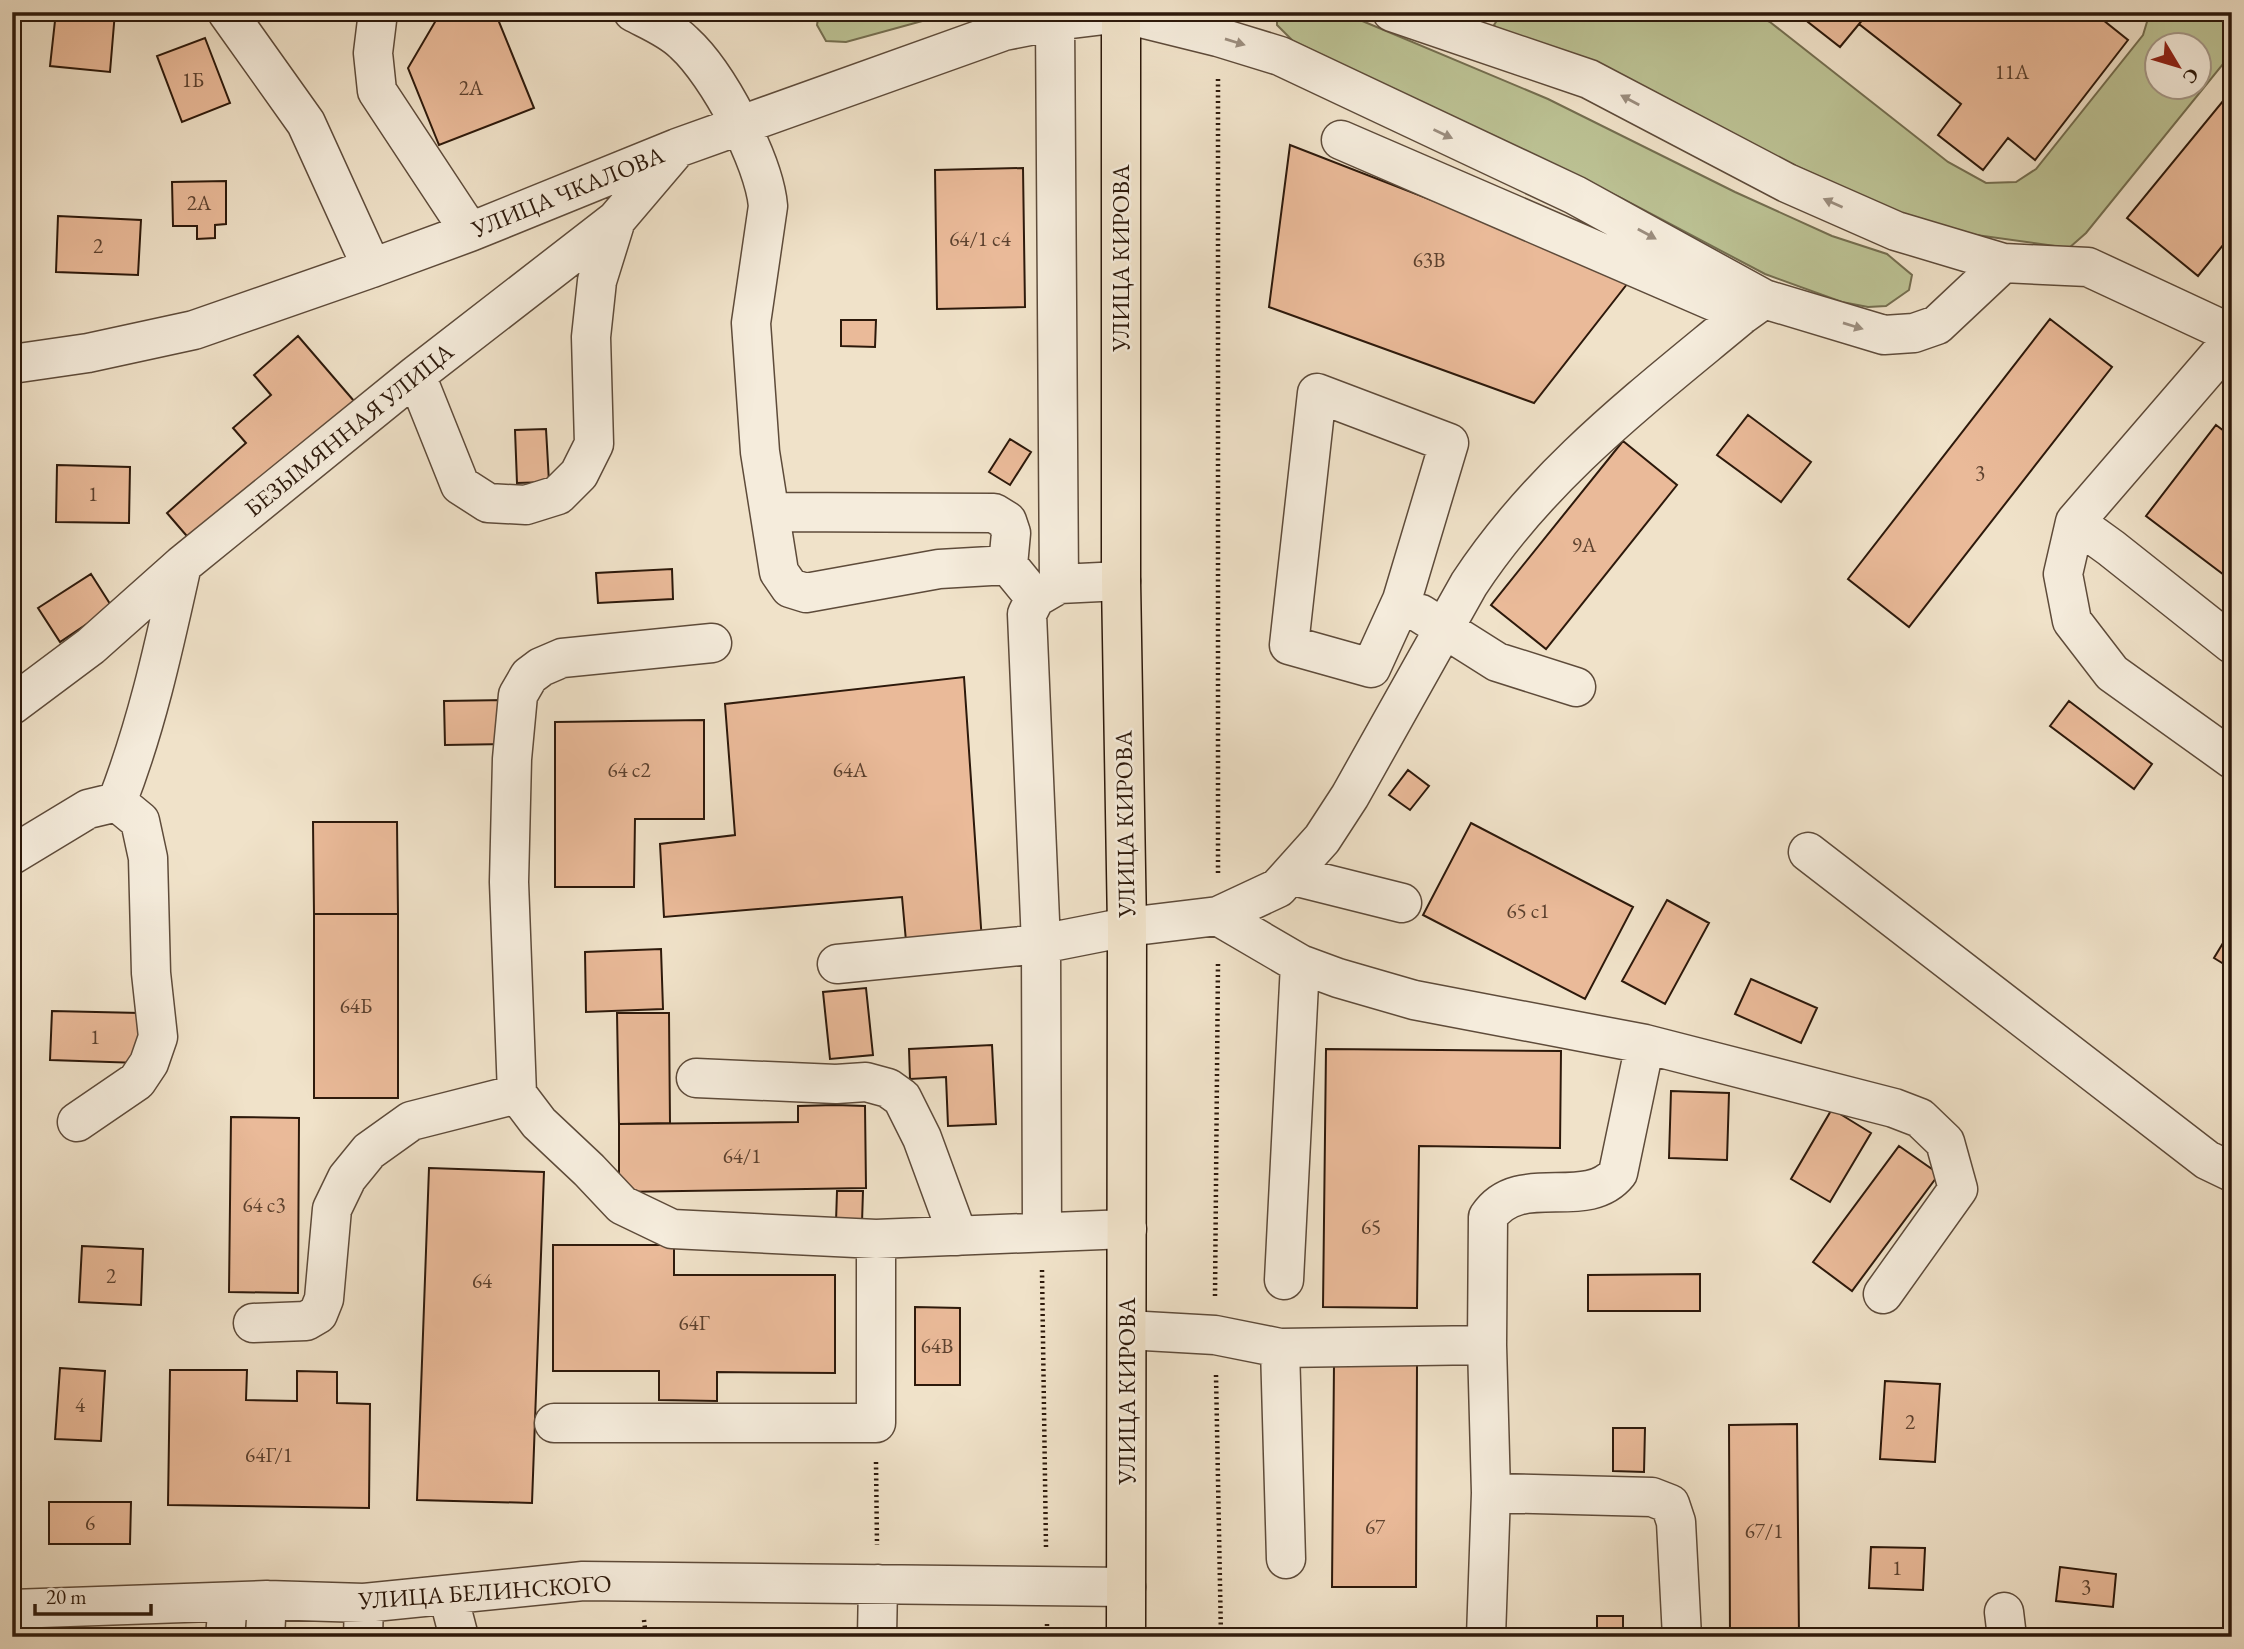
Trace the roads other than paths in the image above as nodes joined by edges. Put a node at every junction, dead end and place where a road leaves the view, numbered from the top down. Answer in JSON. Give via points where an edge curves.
{"nodes":[{"id":1,"x":227,"y":12,"type":"edge"},
{"id":2,"x":378,"y":12,"type":"edge"},
{"id":3,"x":633,"y":12,"type":"edge"},
{"id":4,"x":1392,"y":12,"type":"edge"},
{"id":5,"x":1121,"y":13,"type":"edge"},
{"id":6,"x":1055,"y":21,"type":"junction"},
{"id":7,"x":742,"y":126,"type":"junction"},
{"id":8,"x":1341,"y":141,"type":"dead end"},
{"id":9,"x":677,"y":148,"type":"junction"},
{"id":10,"x":616,"y":220,"type":"junction"},
{"id":11,"x":470,"y":232,"type":"junction"},
{"id":12,"x":2003,"y":262,"type":"junction"},
{"id":13,"x":372,"y":268,"type":"junction"},
{"id":14,"x":1754,"y":306,"type":"junction"},
{"id":15,"x":2232,"y":334,"type":"edge"},
{"id":16,"x":2232,"y":340,"type":"edge"},
{"id":17,"x":12,"y":364,"type":"edge"},
{"id":18,"x":416,"y":375,"type":"junction"},
{"id":19,"x":770,"y":512,"type":"junction"},
{"id":20,"x":2075,"y":522,"type":"junction"},
{"id":21,"x":182,"y":565,"type":"junction"},
{"id":22,"x":1008,"y":565,"type":"junction"},
{"id":23,"x":1121,"y":581,"type":"junction"},
{"id":24,"x":1047,"y":591,"type":"junction"},
{"id":25,"x":1402,"y":600,"type":"junction"},
{"id":26,"x":1442,"y":629,"type":"junction"},
{"id":27,"x":712,"y":643,"type":"dead end"},
{"id":28,"x":2232,"y":644,"type":"edge"},
{"id":29,"x":1576,"y":687,"type":"dead end"},
{"id":30,"x":12,"y":705,"type":"edge"},
{"id":31,"x":2232,"y":759,"type":"edge"},
{"id":32,"x":117,"y":802,"type":"junction"},
{"id":33,"x":1808,"y":852,"type":"dead end"},
{"id":34,"x":12,"y":855,"type":"edge"},
{"id":35,"x":1290,"y":875,"type":"junction"},
{"id":36,"x":1402,"y":903,"type":"dead end"},
{"id":37,"x":1218,"y":916,"type":"junction"},
{"id":38,"x":1127,"y":927,"type":"junction"},
{"id":39,"x":1041,"y":944,"type":"junction"},
{"id":40,"x":836,"y":964,"type":"dead end"},
{"id":41,"x":1300,"y":964,"type":"junction"},
{"id":42,"x":1645,"y":1044,"type":"junction"},
{"id":43,"x":696,"y":1078,"type":"dead end"},
{"id":44,"x":517,"y":1094,"type":"junction"},
{"id":45,"x":77,"y":1122,"type":"dead end"},
{"id":46,"x":2232,"y":1172,"type":"edge"},
{"id":47,"x":1127,"y":1229,"type":"junction"},
{"id":48,"x":1042,"y":1231,"type":"junction"},
{"id":49,"x":958,"y":1236,"type":"junction"},
{"id":50,"x":876,"y":1239,"type":"junction"},
{"id":51,"x":1283,"y":1280,"type":"dead end"},
{"id":52,"x":1882,"y":1294,"type":"dead end"},
{"id":53,"x":253,"y":1323,"type":"dead end"},
{"id":54,"x":1128,"y":1330,"type":"junction"},
{"id":55,"x":1487,"y":1345,"type":"junction"},
{"id":56,"x":1280,"y":1348,"type":"junction"},
{"id":57,"x":554,"y":1423,"type":"dead end"},
{"id":58,"x":1491,"y":1493,"type":"junction"},
{"id":59,"x":1286,"y":1559,"type":"dead end"},
{"id":60,"x":878,"y":1584,"type":"junction"},
{"id":61,"x":1126,"y":1587,"type":"junction"},
{"id":62,"x":448,"y":1595,"type":"junction"},
{"id":63,"x":12,"y":1609,"type":"edge"},
{"id":64,"x":266,"y":1618,"type":"edge"},
{"id":65,"x":226,"y":1620,"type":"edge"},
{"id":66,"x":363,"y":1620,"type":"edge"},
{"id":67,"x":459,"y":1637,"type":"edge"},
{"id":68,"x":877,"y":1637,"type":"edge"},
{"id":69,"x":1126,"y":1637,"type":"edge"},
{"id":70,"x":1486,"y":1637,"type":"edge"},
{"id":71,"x":1682,"y":1637,"type":"edge"}],
"edges":[{"from":1,"to":13,"type":"street","via":[[306,123]]},
{"from":2,"to":11,"type":"street","via":[[373,53],[377,91]]},
{"from":3,"to":7,"type":"street","via":[[684,42]]},
{"from":12,"to":4,"type":"street","one_way":true,"via":[[1896,231],[1811,193],[1589,79]]},
{"from":5,"to":6,"type":"street","name":"УЛИЦА ЧКАЛОВА"},
{"from":5,"to":14,"type":"street","one_way":true,"via":[[1280,56],[1575,195]]},
{"from":5,"to":23,"type":"main road","name":"УЛИЦА КИРОВА"},
{"from":6,"to":7,"type":"street","name":"УЛИЦА ЧКАЛОВА","via":[[1004,31]]},
{"from":6,"to":24,"type":"street"},
{"from":7,"to":9,"type":"street","name":"УЛИЦА ЧКАЛОВА"},
{"from":7,"to":19,"type":"street","via":[[768,206],[751,323],[760,452]]},
{"from":8,"to":14,"type":"street"},
{"from":9,"to":10,"type":"street","name":"БЕЗЫМЯННАЯ УЛИЦА"},
{"from":9,"to":11,"type":"street","name":"УЛИЦА ЧКАЛОВА"},
{"from":10,"to":18,"type":"street","name":"БЕЗЫМЯННАЯ УЛИЦА"},
{"from":10,"to":18,"type":"street","via":[[597,281],[590,337],[594,444],[579,474],[558,495],[526,505],[488,503],[460,485]]},
{"from":11,"to":13,"type":"street","name":"УЛИЦА ЧКАЛОВА"},
{"from":14,"to":12,"type":"street","one_way":true,"via":[[1884,335],[1914,333],[1937,325]]},
{"from":12,"to":15,"type":"street","via":[[2088,267]]},
{"from":13,"to":17,"type":"street","name":"УЛИЦА ЧКАЛОВА","via":[[194,330]]},
{"from":14,"to":26,"type":"street","via":[[1581,451],[1487,556]]},
{"from":16,"to":20,"type":"street"},
{"from":18,"to":21,"type":"street","name":"БЕЗЫМЯННАЯ УЛИЦА"},
{"from":19,"to":22,"type":"street","via":[[994,513],[1007,521],[1012,533]]},
{"from":19,"to":22,"type":"street","via":[[779,572],[790,587],[806,593],[939,569]]},
{"from":20,"to":28,"type":"street"},
{"from":20,"to":31,"type":"street","via":[[2063,573],[2072,621],[2112,673]]},
{"from":21,"to":30,"type":"street","name":"БЕЗЫМЯННАЯ УЛИЦА","via":[[92,646]]},
{"from":21,"to":32,"type":"street","via":[[152,695]]},
{"from":22,"to":24,"type":"street"},
{"from":23,"to":24,"type":"street"},
{"from":23,"to":38,"type":"main road","name":"УЛИЦА КИРОВА"},
{"from":24,"to":39,"type":"street","via":[[1027,614]]},
{"from":25,"to":25,"type":"street","via":[[1449,443],[1317,393],[1289,645],[1371,668]]},
{"from":25,"to":26,"type":"street"},
{"from":26,"to":29,"type":"street","via":[[1497,662]]},
{"from":26,"to":35,"type":"street","via":[[1350,796],[1322,839]]},
{"from":27,"to":44,"type":"street","via":[[562,658],[529,676],[519,695],[512,758],[509,883]]},
{"from":32,"to":34,"type":"street","via":[[88,809]]},
{"from":32,"to":45,"type":"street","via":[[140,821],[148,858],[158,1037],[137,1081]]},
{"from":33,"to":46,"type":"street","via":[[2207,1160]]},
{"from":35,"to":36,"type":"street"},
{"from":35,"to":37,"type":"street","via":[[1278,888]]},
{"from":37,"to":38,"type":"street"},
{"from":37,"to":41,"type":"street"},
{"from":38,"to":39,"type":"street"},
{"from":38,"to":47,"type":"main road","name":"УЛИЦА КИРОВА"},
{"from":39,"to":40,"type":"street"},
{"from":39,"to":48,"type":"street"},
{"from":41,"to":42,"type":"street","via":[[1414,1000]]},
{"from":41,"to":51,"type":"street"},
{"from":42,"to":52,"type":"street","via":[[1894,1108],[1920,1118],[1945,1142],[1958,1189]]},
{"from":42,"to":55,"type":"street","via":[[1618,1173],[1610,1183],[1595,1189],[1511,1196],[1488,1217]]},
{"from":43,"to":49,"type":"street","via":[[866,1082],[888,1088],[902,1098],[922,1138]]},
{"from":44,"to":50,"type":"street","via":[[539,1123],[622,1205],[672,1229]]},
{"from":44,"to":53,"type":"street","via":[[411,1121],[369,1151],[347,1178],[332,1209],[324,1299],[318,1314],[306,1321]]},
{"from":47,"to":48,"type":"street"},
{"from":47,"to":54,"type":"main road","name":"УЛИЦА КИРОВА"},
{"from":48,"to":49,"type":"street"},
{"from":49,"to":50,"type":"street"},
{"from":50,"to":57,"type":"street","via":[[876,1423]]},
{"from":54,"to":56,"type":"street","via":[[1215,1335]]},
{"from":54,"to":61,"type":"main road","name":"УЛИЦА КИРОВА"},
{"from":55,"to":56,"type":"street"},
{"from":55,"to":58,"type":"street"},
{"from":56,"to":59,"type":"street"},
{"from":58,"to":70,"type":"street"},
{"from":58,"to":71,"type":"street","via":[[1652,1497],[1670,1504],[1676,1522]]},
{"from":60,"to":61,"type":"street","name":"УЛИЦА БЕЛИНСКОГО"},
{"from":60,"to":62,"type":"street","name":"УЛИЦА БЕЛИНСКОГО","via":[[583,1581]]},
{"from":60,"to":68,"type":"street"},
{"from":61,"to":69,"type":"main road","name":"УЛИЦА КИРОВА"},
{"from":62,"to":66,"type":"street","name":"УЛИЦА БЕЛИНСКОГО"},
{"from":62,"to":67,"type":"street"},
{"from":63,"to":65,"type":"street","name":"УЛИЦА БЕЛИНСКОГО"},
{"from":64,"to":65,"type":"street","name":"УЛИЦА БЕЛИНСКОГО"},
{"from":64,"to":66,"type":"street","name":"УЛИЦА БЕЛИНСКОГО"}]}
